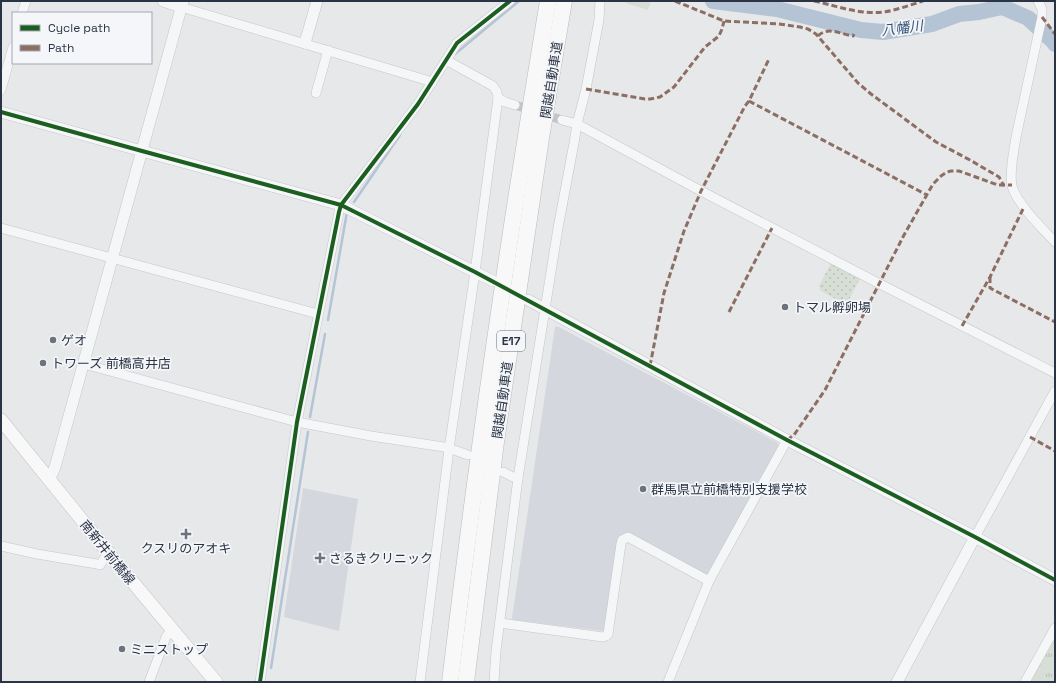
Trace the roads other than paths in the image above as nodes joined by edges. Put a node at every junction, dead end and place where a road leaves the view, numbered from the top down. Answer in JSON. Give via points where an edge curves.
{"nodes":[{"id":1,"x":26,"y":1,"type":"edge"},
{"id":2,"x":163,"y":1,"type":"edge"},
{"id":3,"x":317,"y":1,"type":"edge"},
{"id":4,"x":510,"y":1,"type":"edge"},
{"id":5,"x":564,"y":1,"type":"edge"},
{"id":6,"x":600,"y":1,"type":"edge"},
{"id":7,"x":1038,"y":1,"type":"edge"},
{"id":8,"x":548,"y":2,"type":"edge"},
{"id":9,"x":182,"y":4,"type":"edge"},
{"id":10,"x":22,"y":12,"type":"edge"},
{"id":11,"x":305,"y":43,"type":"junction"},
{"id":12,"x":328,"y":50,"type":"junction"},
{"id":13,"x":12,"y":51,"type":"edge"},
{"id":14,"x":446,"y":60,"type":"junction"},
{"id":15,"x":432,"y":83,"type":"junction"},
{"id":16,"x":1,"y":90,"type":"edge"},
{"id":17,"x":316,"y":93,"type":"dead end"},
{"id":18,"x":498,"y":98,"type":"junction"},
{"id":19,"x":514,"y":105,"type":"tunnel mouth"},
{"id":20,"x":1,"y":112,"type":"edge"},
{"id":21,"x":562,"y":120,"type":"tunnel mouth"},
{"id":22,"x":577,"y":124,"type":"junction"},
{"id":23,"x":142,"y":151,"type":"junction"},
{"id":24,"x":341,"y":204,"type":"junction"},
{"id":25,"x":1,"y":228,"type":"edge"},
{"id":26,"x":1055,"y":242,"type":"edge"},
{"id":27,"x":112,"y":258,"type":"junction"},
{"id":28,"x":475,"y":272,"type":"junction"},
{"id":29,"x":493,"y":281,"type":"dead end"},
{"id":30,"x":528,"y":300,"type":"dead end"},
{"id":31,"x":545,"y":309,"type":"junction"},
{"id":32,"x":318,"y":314,"type":"junction"},
{"id":33,"x":84,"y":364,"type":"junction"},
{"id":34,"x":1055,"y":373,"type":"edge"},
{"id":35,"x":1055,"y":391,"type":"edge"},
{"id":36,"x":1,"y":420,"type":"edge"},
{"id":37,"x":297,"y":422,"type":"junction"},
{"id":38,"x":787,"y":440,"type":"junction"},
{"id":39,"x":449,"y":449,"type":"junction"},
{"id":40,"x":468,"y":455,"type":"dead end"},
{"id":41,"x":502,"y":472,"type":"dead end"},
{"id":42,"x":48,"y":478,"type":"junction"},
{"id":43,"x":518,"y":478,"type":"junction"},
{"id":44,"x":975,"y":537,"type":"junction"},
{"id":45,"x":1,"y":546,"type":"edge"},
{"id":46,"x":112,"y":556,"type":"junction"},
{"id":47,"x":1055,"y":580,"type":"edge"},
{"id":48,"x":709,"y":581,"type":"junction"},
{"id":49,"x":500,"y":623,"type":"junction"},
{"id":50,"x":1055,"y":628,"type":"edge"},
{"id":51,"x":172,"y":629,"type":"junction"},
{"id":52,"x":149,"y":682,"type":"edge"},
{"id":53,"x":216,"y":682,"type":"edge"},
{"id":54,"x":260,"y":682,"type":"edge"},
{"id":55,"x":420,"y":682,"type":"edge"},
{"id":56,"x":450,"y":682,"type":"edge"},
{"id":57,"x":466,"y":682,"type":"edge"},
{"id":58,"x":494,"y":682,"type":"edge"},
{"id":59,"x":668,"y":682,"type":"edge"},
{"id":60,"x":897,"y":682,"type":"edge"},
{"id":61,"x":1026,"y":682,"type":"edge"}],
"edges":[{"from":1,"to":10,"type":"street"},
{"from":2,"to":9,"type":"street"},
{"from":3,"to":11,"type":"street"},
{"from":4,"to":14,"type":"street","via":[[457,43]]},
{"from":5,"to":57,"type":"highway","name":"関越自動車道","number":"E17","via":[[502,404]]},
{"from":6,"to":22,"type":"street","via":[[599,20]]},
{"from":7,"to":26,"type":"street","via":[[1042,17],[1016,137],[1012,180],[1020,203]]},
{"from":8,"to":56,"type":"highway","name":"関越自動車道","number":"E17","via":[[505,271]]},
{"from":9,"to":11,"type":"street"},
{"from":9,"to":23,"type":"street"},
{"from":11,"to":12,"type":"street"},
{"from":12,"to":15,"type":"street"},
{"from":12,"to":17,"type":"street"},
{"from":13,"to":16,"type":"street"},
{"from":14,"to":15,"type":"street"},
{"from":14,"to":18,"type":"street","via":[[493,86]]},
{"from":15,"to":24,"type":"street"},
{"from":18,"to":19,"type":"street"},
{"from":18,"to":28,"type":"street"},
{"from":20,"to":23,"type":"street"},
{"from":21,"to":22,"type":"street"},
{"from":22,"to":31,"type":"street"},
{"from":22,"to":34,"type":"street","via":[[701,191]]},
{"from":23,"to":24,"type":"street"},
{"from":23,"to":27,"type":"street"},
{"from":24,"to":28,"type":"street"},
{"from":24,"to":32,"type":"street"},
{"from":25,"to":27,"type":"street"},
{"from":27,"to":32,"type":"street"},
{"from":27,"to":33,"type":"street"},
{"from":28,"to":29,"type":"street"},
{"from":28,"to":39,"type":"street"},
{"from":30,"to":31,"type":"street"},
{"from":31,"to":38,"type":"street"},
{"from":31,"to":43,"type":"street"},
{"from":32,"to":37,"type":"street"},
{"from":33,"to":37,"type":"street"},
{"from":33,"to":42,"type":"street","via":[[55,467],[52,476]]},
{"from":35,"to":44,"type":"street"},
{"from":36,"to":42,"type":"main road","name":"南新井前橋線"},
{"from":37,"to":39,"type":"street"},
{"from":37,"to":54,"type":"street"},
{"from":38,"to":44,"type":"street"},
{"from":38,"to":48,"type":"street"},
{"from":39,"to":40,"type":"street"},
{"from":39,"to":55,"type":"street"},
{"from":41,"to":43,"type":"street"},
{"from":42,"to":46,"type":"main road","name":"南新井前橋線"},
{"from":43,"to":49,"type":"street"},
{"from":44,"to":47,"type":"street"},
{"from":44,"to":60,"type":"street"},
{"from":45,"to":46,"type":"street","via":[[97,564]]},
{"from":46,"to":51,"type":"main road","name":"南新井前橋線"},
{"from":48,"to":49,"type":"street","via":[[628,538],[622,540],[621,544],[606,636]]},
{"from":48,"to":59,"type":"street"},
{"from":49,"to":58,"type":"street"},
{"from":50,"to":61,"type":"street"},
{"from":51,"to":52,"type":"street","via":[[166,637]]},
{"from":51,"to":53,"type":"main road","name":"南新井前橋線"}]}
